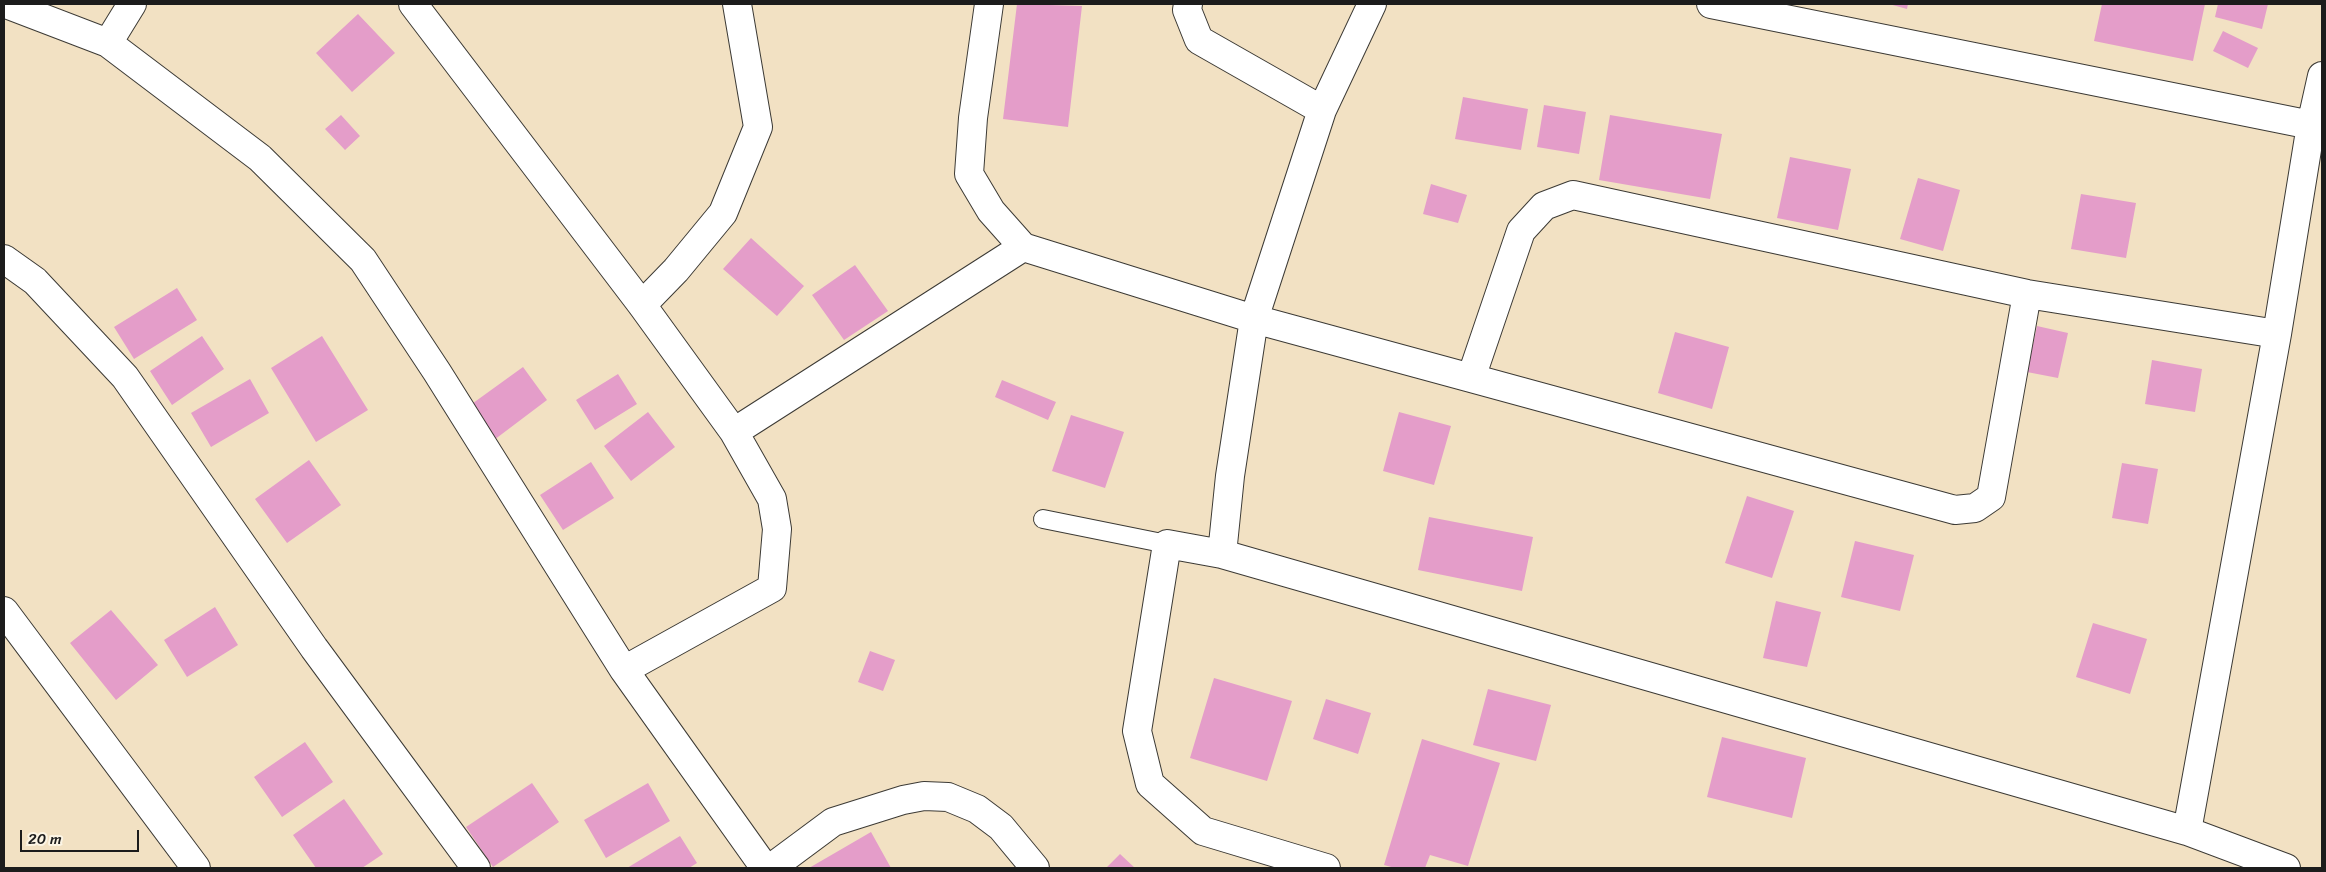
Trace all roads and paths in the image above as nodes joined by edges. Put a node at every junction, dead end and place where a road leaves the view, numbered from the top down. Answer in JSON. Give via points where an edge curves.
{"nodes":[{"id":1,"x":6,"y":4,"type":"edge"},
{"id":2,"x":132,"y":4,"type":"edge"},
{"id":3,"x":413,"y":4,"type":"edge"},
{"id":4,"x":737,"y":4,"type":"edge"},
{"id":5,"x":989,"y":4,"type":"edge"},
{"id":6,"x":1188,"y":4,"type":"edge"},
{"id":7,"x":1372,"y":4,"type":"edge"},
{"id":8,"x":1711,"y":4,"type":"edge"},
{"id":9,"x":108,"y":43,"type":"junction"},
{"id":10,"x":2322,"y":76,"type":"edge"},
{"id":11,"x":1322,"y":110,"type":"junction"},
{"id":12,"x":2312,"y":125,"type":"junction"},
{"id":13,"x":1023,"y":246,"type":"junction"},
{"id":14,"x":4,"y":259,"type":"edge"},
{"id":15,"x":2027,"y":294,"type":"junction"},
{"id":16,"x":642,"y":305,"type":"junction"},
{"id":17,"x":1254,"y":319,"type":"junction"},
{"id":18,"x":2277,"y":334,"type":"junction"},
{"id":19,"x":1471,"y":378,"type":"junction"},
{"id":20,"x":734,"y":432,"type":"junction"},
{"id":21,"x":1043,"y":519,"type":"dead end"},
{"id":22,"x":1167,"y":544,"type":"junction"},
{"id":23,"x":1222,"y":554,"type":"junction"},
{"id":24,"x":4,"y":611,"type":"edge"},
{"id":25,"x":624,"y":670,"type":"junction"},
{"id":26,"x":2187,"y":831,"type":"junction"},
{"id":27,"x":196,"y":868,"type":"edge"},
{"id":28,"x":476,"y":868,"type":"edge"},
{"id":29,"x":765,"y":868,"type":"edge"},
{"id":30,"x":771,"y":868,"type":"edge"},
{"id":31,"x":1035,"y":868,"type":"edge"},
{"id":32,"x":1326,"y":868,"type":"edge"},
{"id":33,"x":2286,"y":868,"type":"edge"}],
"edges":[{"from":1,"to":9,"type":"street"},
{"from":2,"to":9,"type":"street"},
{"from":3,"to":16,"type":"street"},
{"from":4,"to":16,"type":"street","via":[[758,127],[723,213]]},
{"from":5,"to":13,"type":"street","via":[[973,118],[969,174],[991,211]]},
{"from":6,"to":11,"type":"street","via":[[1187,10],[1200,40]]},
{"from":7,"to":11,"type":"street"},
{"from":8,"to":12,"type":"street"},
{"from":9,"to":25,"type":"street","via":[[260,158],[363,260]]},
{"from":10,"to":12,"type":"street"},
{"from":11,"to":17,"type":"street"},
{"from":12,"to":18,"type":"street"},
{"from":13,"to":17,"type":"street"},
{"from":13,"to":20,"type":"street"},
{"from":14,"to":28,"type":"street","via":[[36,281],[125,377],[314,648]]},
{"from":15,"to":18,"type":"street"},
{"from":15,"to":19,"type":"street","via":[[1573,195],[1544,206],[1521,231]]},
{"from":15,"to":19,"type":"street","via":[[1991,497],[1975,508],[1955,510]]},
{"from":16,"to":20,"type":"street"},
{"from":17,"to":19,"type":"street"},
{"from":17,"to":23,"type":"street","via":[[1230,476]]},
{"from":18,"to":26,"type":"street"},
{"from":20,"to":25,"type":"street","via":[[772,499],[777,529],[772,588]]},
{"from":21,"to":22,"type":"lane"},
{"from":22,"to":23,"type":"street"},
{"from":22,"to":32,"type":"street","via":[[1137,731],[1150,784],[1203,831]]},
{"from":23,"to":26,"type":"street"},
{"from":24,"to":27,"type":"street"},
{"from":25,"to":29,"type":"street"},
{"from":26,"to":33,"type":"street"},
{"from":30,"to":31,"type":"street","via":[[833,822],[924,796],[948,797],[977,809],[1001,827]]}]}
